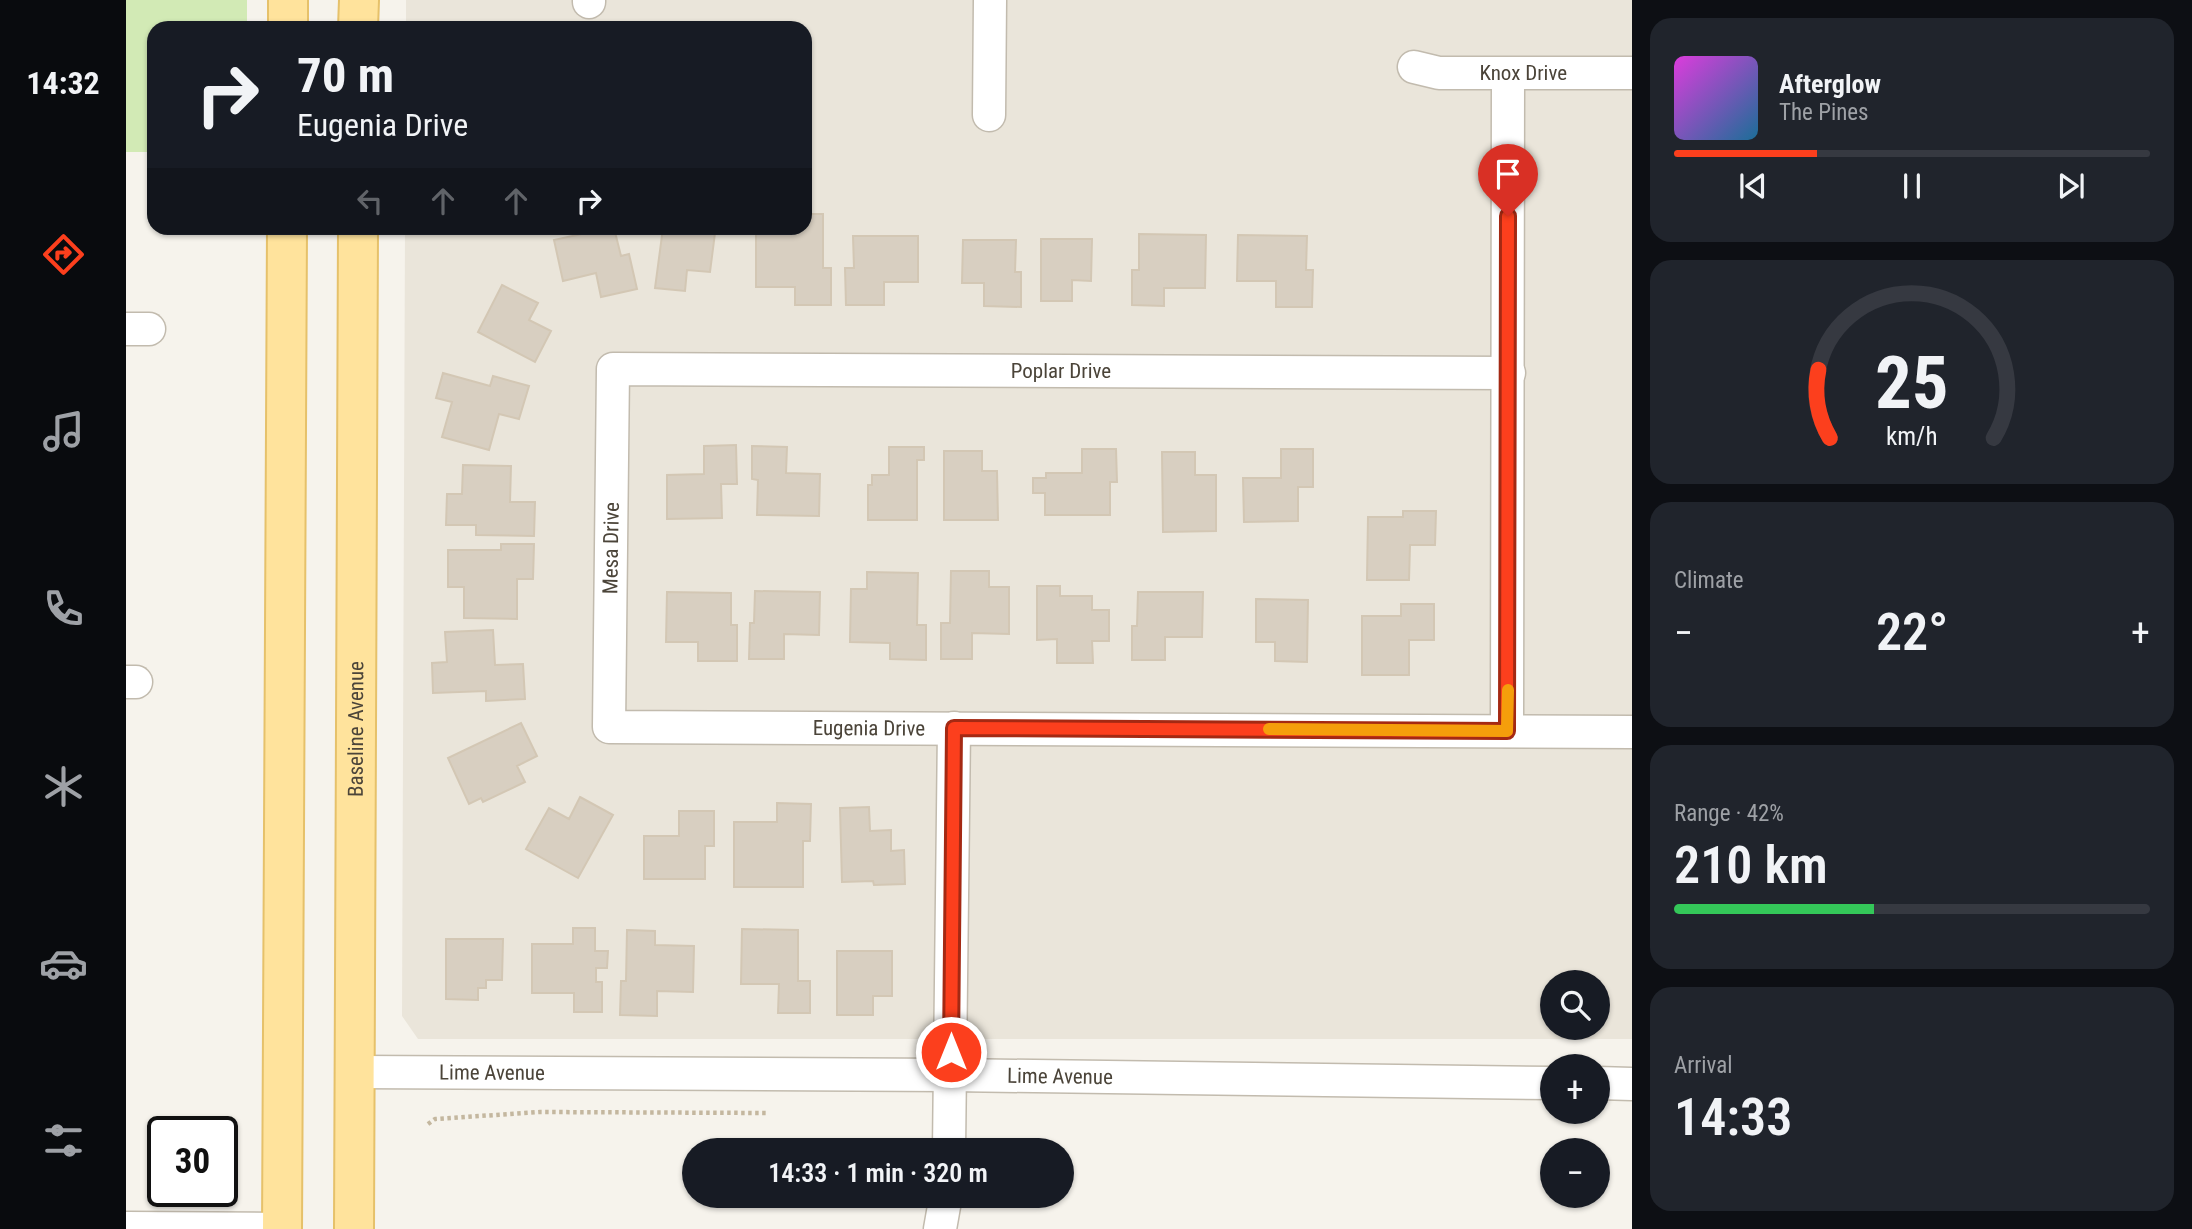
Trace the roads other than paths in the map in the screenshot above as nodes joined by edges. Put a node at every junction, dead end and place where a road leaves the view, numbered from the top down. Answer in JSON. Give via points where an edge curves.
{"nodes":[{"id":1,"x":288,"y":0,"type":"edge"},
{"id":2,"x":359,"y":0,"type":"edge"},
{"id":3,"x":990,"y":0,"type":"edge"},
{"id":4,"x":288,"y":21,"type":"edge"},
{"id":5,"x":358,"y":21,"type":"edge"},
{"id":6,"x":1414,"y":67,"type":"dead end"},
{"id":7,"x":1508,"y":74,"type":"junction"},
{"id":8,"x":1632,"y":74,"type":"edge"},
{"id":9,"x":989,"y":115,"type":"dead end"},
{"id":10,"x":287,"y":235,"type":"edge"},
{"id":11,"x":358,"y":235,"type":"edge"},
{"id":12,"x":613,"y":369,"type":"joint"},
{"id":13,"x":1509,"y":373,"type":"junction"},
{"id":14,"x":609,"y":727,"type":"joint"},
{"id":15,"x":954,"y":728,"type":"junction"},
{"id":16,"x":1507,"y":731,"type":"junction"},
{"id":17,"x":1632,"y":732,"type":"edge"},
{"id":18,"x":356,"y":1072,"type":"junction"},
{"id":19,"x":951,"y":1074,"type":"junction"},
{"id":20,"x":1540,"y":1083,"type":"edge"},
{"id":21,"x":1610,"y":1083,"type":"edge"},
{"id":22,"x":1632,"y":1084,"type":"edge"},
{"id":23,"x":949,"y":1138,"type":"edge"},
{"id":24,"x":944,"y":1208,"type":"edge"},
{"id":25,"x":126,"y":1228,"type":"edge"},
{"id":26,"x":282,"y":1229,"type":"edge"},
{"id":27,"x":354,"y":1229,"type":"edge"},
{"id":28,"x":940,"y":1229,"type":"edge"}],
"edges":[{"from":1,"to":4,"type":"main road"},
{"from":2,"to":5,"type":"main road"},
{"from":3,"to":9,"type":"street"},
{"from":6,"to":7,"type":"street","name":"Knox Drive","via":[[1439,73]]},
{"from":7,"to":8,"type":"street","name":"Knox Drive"},
{"from":7,"to":13,"type":"street"},
{"from":10,"to":26,"type":"main road"},
{"from":11,"to":18,"type":"main road","name":"Baseline Avenue"},
{"from":12,"to":13,"type":"street","name":"Poplar Drive"},
{"from":12,"to":14,"type":"street","name":"Mesa Drive"},
{"from":13,"to":16,"type":"street"},
{"from":14,"to":15,"type":"street","name":"Eugenia Drive"},
{"from":15,"to":16,"type":"street","name":"Eugenia Drive"},
{"from":15,"to":19,"type":"street"},
{"from":16,"to":17,"type":"street","name":"Eugenia Drive"},
{"from":18,"to":19,"type":"street","name":"Lime Avenue"},
{"from":18,"to":27,"type":"main road","name":"Baseline Avenue"},
{"from":19,"to":20,"type":"street","name":"Lime Avenue"},
{"from":19,"to":23,"type":"street"},
{"from":21,"to":22,"type":"street"},
{"from":24,"to":28,"type":"street"},
{"from":25,"to":26,"type":"street"}]}
